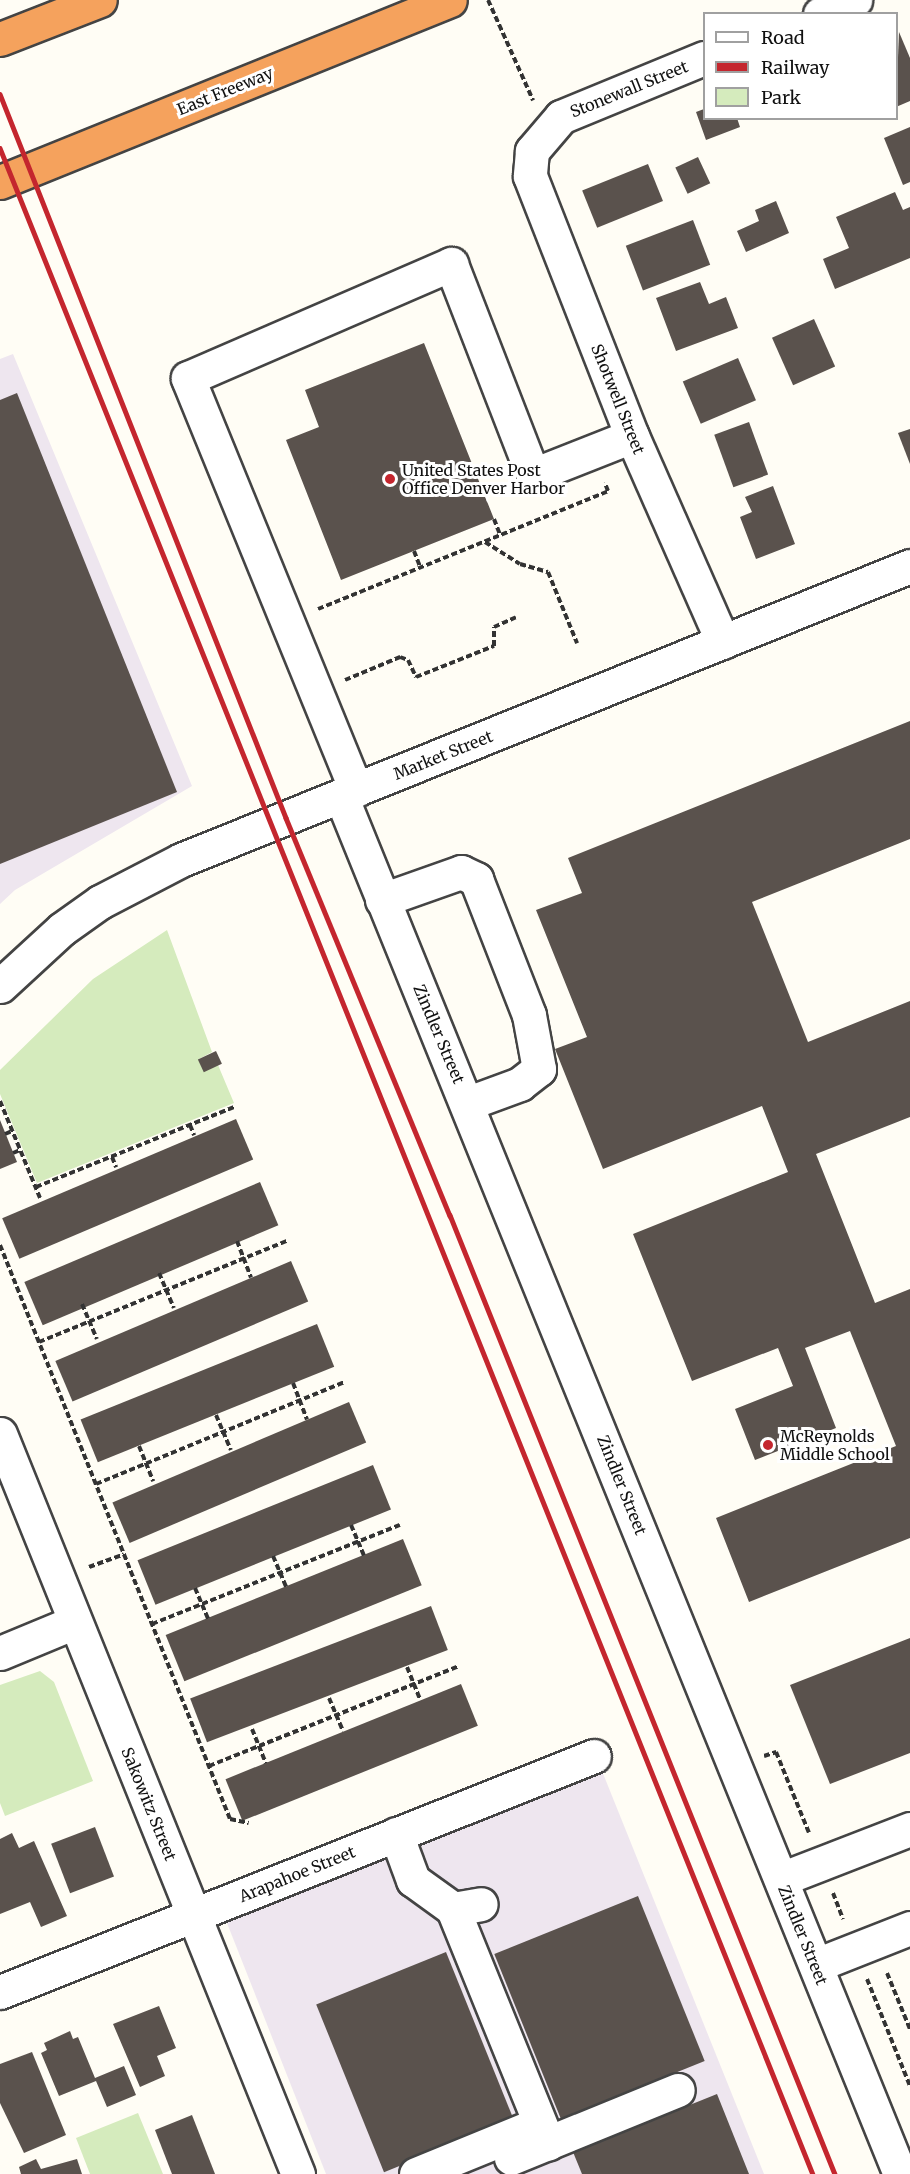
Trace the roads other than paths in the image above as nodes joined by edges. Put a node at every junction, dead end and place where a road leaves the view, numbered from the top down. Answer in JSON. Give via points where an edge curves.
{"nodes":[{"id":1,"x":100,"y":0,"type":"edge"},
{"id":2,"x":450,"y":0,"type":"edge"},
{"id":3,"x":855,"y":0,"type":"edge"},
{"id":4,"x":825,"y":12,"type":"edge"},
{"id":5,"x":0,"y":39,"type":"edge"},
{"id":6,"x":703,"y":59,"type":"edge"},
{"id":7,"x":532,"y":151,"type":"joint"},
{"id":8,"x":37,"y":168,"type":"junction"},
{"id":9,"x":0,"y":183,"type":"edge"},
{"id":10,"x":0,"y":188,"type":"edge"},
{"id":11,"x":632,"y":436,"type":"junction"},
{"id":12,"x":910,"y":566,"type":"edge"},
{"id":13,"x":723,"y":642,"type":"junction"},
{"id":14,"x":348,"y":793,"type":"junction"},
{"id":15,"x":382,"y":900,"type":"junction"},
{"id":16,"x":0,"y":986,"type":"edge"},
{"id":17,"x":468,"y":1103,"type":"junction"},
{"id":18,"x":0,"y":1434,"type":"edge"},
{"id":19,"x":75,"y":1622,"type":"junction"},
{"id":20,"x":0,"y":1653,"type":"edge"},
{"id":21,"x":594,"y":1756,"type":"dead end"},
{"id":22,"x":910,"y":1829,"type":"edge"},
{"id":23,"x":396,"y":1834,"type":"junction"},
{"id":24,"x":781,"y":1880,"type":"junction"},
{"id":25,"x":194,"y":1915,"type":"junction"},
{"id":26,"x":910,"y":1928,"type":"edge"},
{"id":27,"x":816,"y":1965,"type":"junction"},
{"id":28,"x":0,"y":1992,"type":"edge"},
{"id":29,"x":678,"y":2090,"type":"dead end"},
{"id":30,"x":544,"y":2133,"type":"junction"},
{"id":31,"x":511,"y":2157,"type":"edge"},
{"id":32,"x":298,"y":2174,"type":"edge"},
{"id":33,"x":416,"y":2174,"type":"edge"},
{"id":34,"x":900,"y":2174,"type":"edge"}],
"edges":[{"from":1,"to":5,"type":"highway"},
{"from":2,"to":8,"type":"highway","name":"East Freeway"},
{"from":3,"to":4,"type":"street"},
{"from":6,"to":7,"type":"street","name":"Stonewall Street","via":[[561,117]]},
{"from":7,"to":11,"type":"street","name":"Shotwell Street","via":[[530,176]]},
{"from":8,"to":9,"type":"highway","name":"East Freeway"},
{"from":8,"to":10,"type":"highway"},
{"from":11,"to":13,"type":"street","name":"Shotwell Street"},
{"from":11,"to":14,"type":"street","name":"Zindler Street","via":[[533,475],[452,264],[188,378]]},
{"from":12,"to":13,"type":"street","name":"Market Street"},
{"from":13,"to":14,"type":"street","name":"Market Street"},
{"from":14,"to":15,"type":"street","name":"Zindler Street"},
{"from":14,"to":16,"type":"street","name":"Market Street","via":[[181,860],[110,897],[62,929]]},
{"from":15,"to":17,"type":"street","name":"Zindler Street"},
{"from":15,"to":17,"type":"street","via":[[461,872],[476,879],[529,1014],[539,1069],[520,1084]]},
{"from":17,"to":24,"type":"street","name":"Zindler Street"},
{"from":18,"to":19,"type":"street","name":"Sakowitz Street"},
{"from":19,"to":20,"type":"street"},
{"from":19,"to":25,"type":"street","name":"Sakowitz Street"},
{"from":21,"to":23,"type":"street","name":"Arapahoe Street"},
{"from":22,"to":24,"type":"street"},
{"from":23,"to":25,"type":"street","name":"Arapahoe Street"},
{"from":23,"to":30,"type":"street","via":[[413,1880],[467,1907]]},
{"from":24,"to":27,"type":"street","name":"Zindler Street"},
{"from":25,"to":28,"type":"street","name":"Arapahoe Street"},
{"from":25,"to":32,"type":"street","name":"Sakowitz Street"},
{"from":26,"to":27,"type":"street"},
{"from":27,"to":34,"type":"street","name":"Zindler Street"},
{"from":29,"to":30,"type":"street"},
{"from":30,"to":31,"type":"street"},
{"from":31,"to":33,"type":"street"}]}
